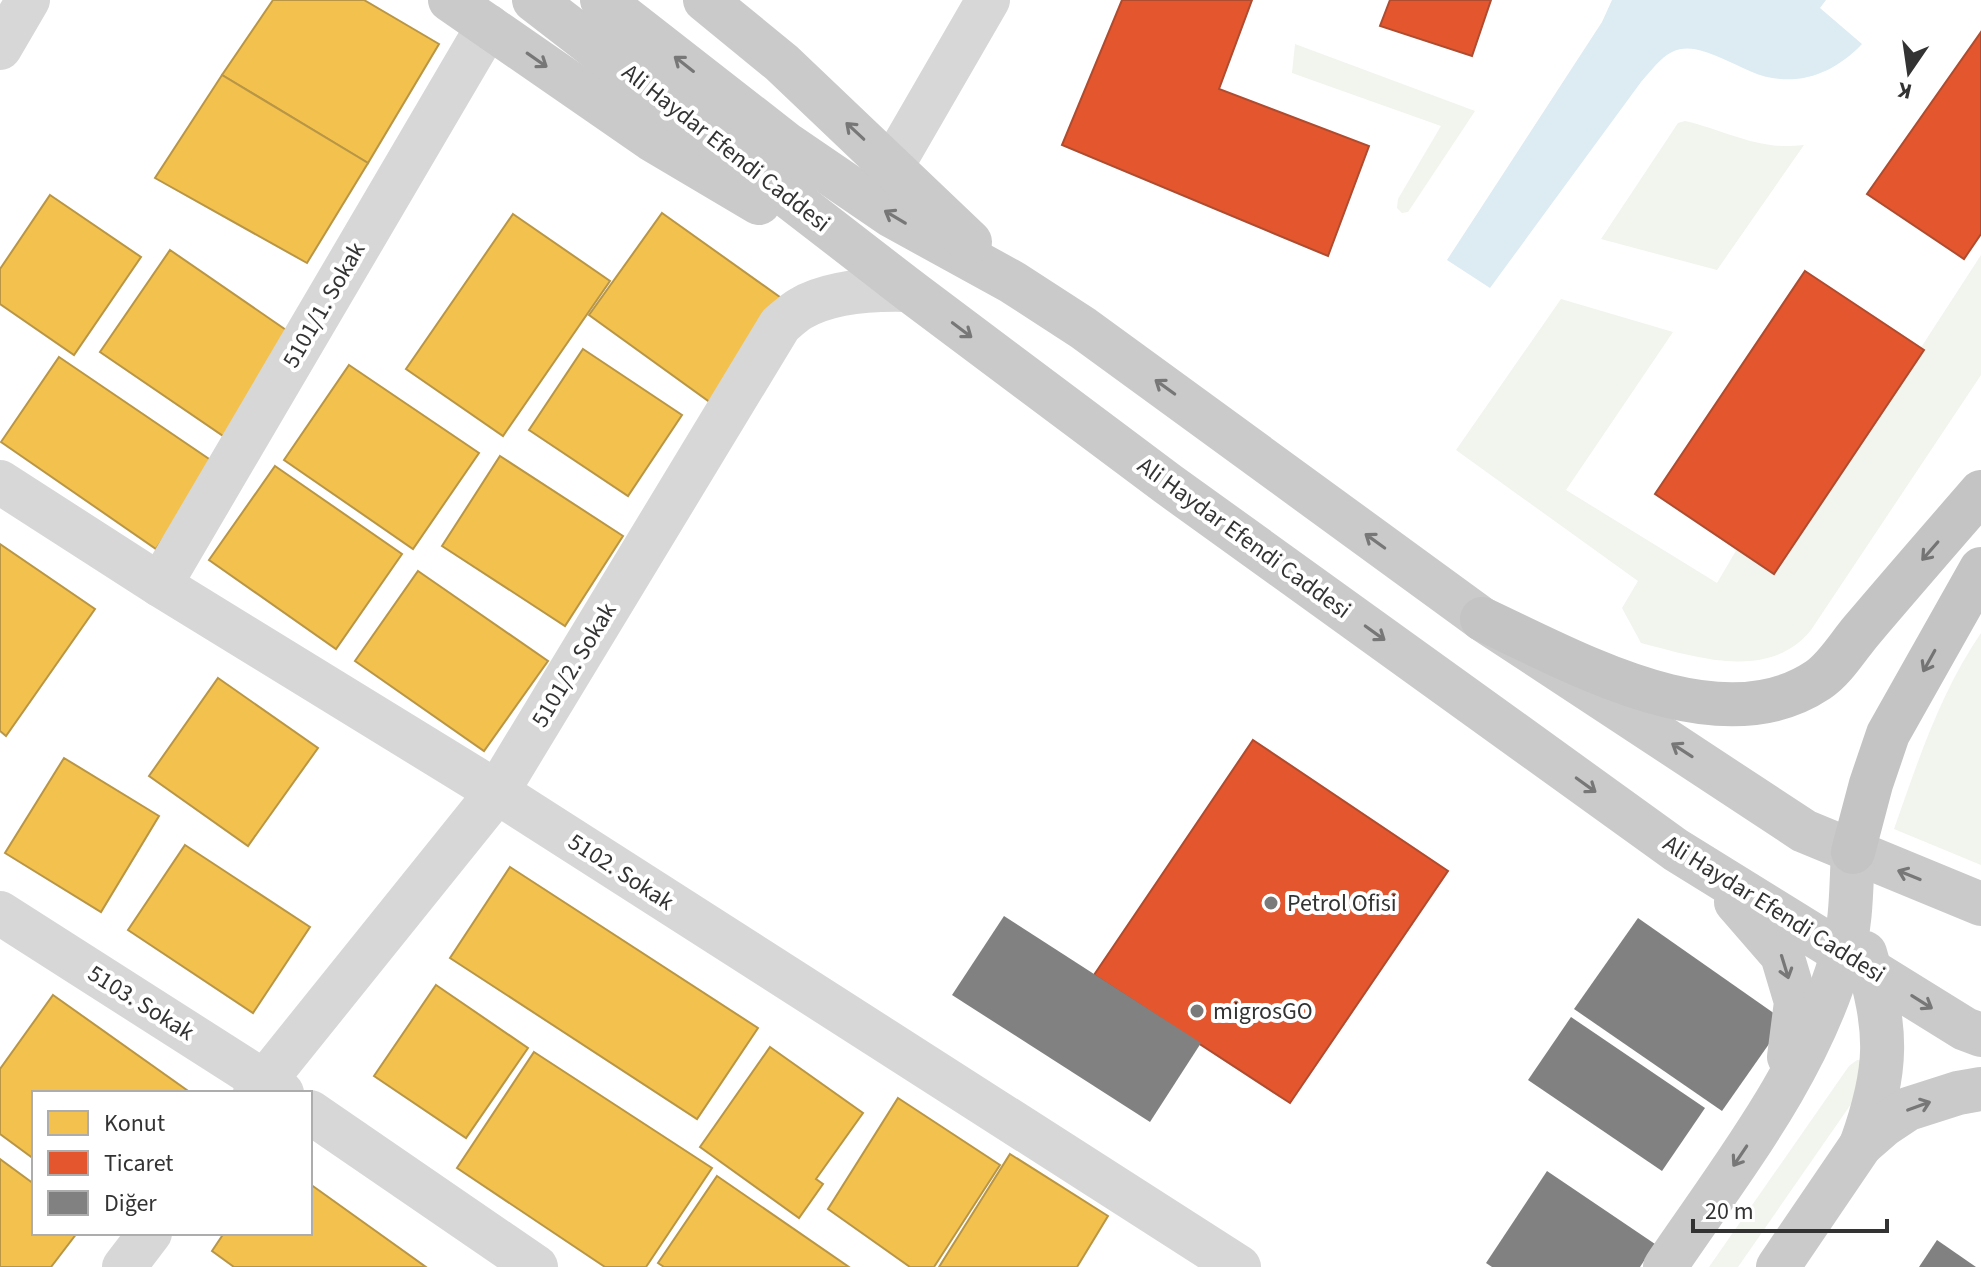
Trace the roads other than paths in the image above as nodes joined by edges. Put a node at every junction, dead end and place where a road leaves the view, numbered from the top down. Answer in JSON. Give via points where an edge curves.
{"nodes":[{"id":1,"x":28,"y":0,"type":"edge"},
{"id":2,"x":450,"y":0,"type":"edge"},
{"id":3,"x":534,"y":0,"type":"edge"},
{"id":4,"x":602,"y":0,"type":"edge"},
{"id":5,"x":705,"y":0,"type":"edge"},
{"id":6,"x":988,"y":0,"type":"edge"},
{"id":7,"x":488,"y":26,"type":"junction"},
{"id":8,"x":0,"y":48,"type":"edge"},
{"id":9,"x":892,"y":166,"type":"junction"},
{"id":10,"x":856,"y":249,"type":"junction"},
{"id":11,"x":1012,"y":282,"type":"junction"},
{"id":12,"x":909,"y":290,"type":"junction"},
{"id":13,"x":0,"y":482,"type":"edge"},
{"id":14,"x":1981,"y":492,"type":"edge"},
{"id":15,"x":1981,"y":569,"type":"edge"},
{"id":16,"x":160,"y":585,"type":"junction"},
{"id":17,"x":1482,"y":619,"type":"junction"},
{"id":18,"x":497,"y":792,"type":"junction"},
{"id":19,"x":1804,"y":831,"type":"junction"},
{"id":20,"x":1676,"y":850,"type":"junction"},
{"id":21,"x":1853,"y":852,"type":"junction"},
{"id":22,"x":1850,"y":904,"type":"junction"},
{"id":23,"x":1981,"y":904,"type":"edge"},
{"id":24,"x":0,"y":913,"type":"edge"},
{"id":25,"x":1857,"y":961,"type":"junction"},
{"id":26,"x":1981,"y":1035,"type":"edge"},
{"id":27,"x":267,"y":1089,"type":"edge"},
{"id":28,"x":1981,"y":1089,"type":"edge"},
{"id":29,"x":1770,"y":1112,"type":"junction"},
{"id":30,"x":312,"y":1113,"type":"edge"},
{"id":31,"x":1861,"y":1145,"type":"junction"},
{"id":32,"x":148,"y":1235,"type":"edge"},
{"id":33,"x":124,"y":1267,"type":"edge"},
{"id":34,"x":536,"y":1267,"type":"edge"},
{"id":35,"x":1239,"y":1267,"type":"edge"},
{"id":36,"x":1665,"y":1267,"type":"edge"},
{"id":37,"x":1778,"y":1267,"type":"edge"}],
"edges":[{"from":1,"to":8,"type":"street"},
{"from":2,"to":7,"type":"main road"},
{"from":3,"to":10,"type":"main road","name":"Ali Haydar Efendi Caddesi"},
{"from":11,"to":4,"type":"main road","name":"Ali Haydar Efendi Caddesi","one_way":true,"via":[[892,216],[788,145]]},
{"from":9,"to":5,"type":"main road","one_way":true,"via":[[782,63]]},
{"from":6,"to":9,"type":"street"},
{"from":7,"to":10,"type":"main road","one_way":true,"via":[[651,139],[789,221]]},
{"from":7,"to":16,"type":"street","name":"5101/1. Sokak"},
{"from":9,"to":11,"type":"main road"},
{"from":10,"to":12,"type":"main road","name":"Ali Haydar Efendi Caddesi"},
{"from":17,"to":11,"type":"main road","name":"Ali Haydar Efendi Caddesi","one_way":true},
{"from":12,"to":18,"type":"street","name":"5101/2. Sokak","via":[[844,294],[801,308],[780,325]]},
{"from":12,"to":20,"type":"main road","name":"Ali Haydar Efendi Caddesi","one_way":true},
{"from":13,"to":16,"type":"street","name":"5102. Sokak"},
{"from":14,"to":17,"type":"highway","one_way":true,"via":[[1820,679],[1781,699],[1729,706],[1662,695]]},
{"from":15,"to":21,"type":"highway","one_way":true,"via":[[1888,734]]},
{"from":16,"to":18,"type":"street","name":"5102. Sokak"},
{"from":19,"to":17,"type":"main road","name":"Ali Haydar Efendi Caddesi","one_way":true},
{"from":18,"to":27,"type":"street","name":"5101/2. Sokak"},
{"from":18,"to":35,"type":"street","name":"5102. Sokak"},
{"from":19,"to":21,"type":"main road","name":"Ali Haydar Efendi Caddesi"},
{"from":19,"to":22,"type":"main road","via":[[1840,880]]},
{"from":20,"to":25,"type":"main road","name":"Ali Haydar Efendi Caddesi"},
{"from":20,"to":29,"type":"main road","one_way":true,"via":[[1737,903],[1782,955],[1796,1002],[1792,1049]]},
{"from":21,"to":22,"type":"main road"},
{"from":23,"to":21,"type":"main road","name":"Ali Haydar Efendi Caddesi","one_way":true},
{"from":22,"to":25,"type":"main road"},
{"from":24,"to":27,"type":"street","name":"5103. Sokak"},
{"from":25,"to":26,"type":"main road","name":"Ali Haydar Efendi Caddesi","one_way":true},
{"from":25,"to":29,"type":"main road","via":[[1829,995],[1804,1054]]},
{"from":25,"to":31,"type":"main road","via":[[1882,1025],[1884,1051]]},
{"from":31,"to":28,"type":"main road","one_way":true,"via":[[1908,1109]]},
{"from":29,"to":36,"type":"main road","one_way":true},
{"from":30,"to":34,"type":"street"},
{"from":31,"to":37,"type":"main road"},
{"from":32,"to":33,"type":"street"}]}
